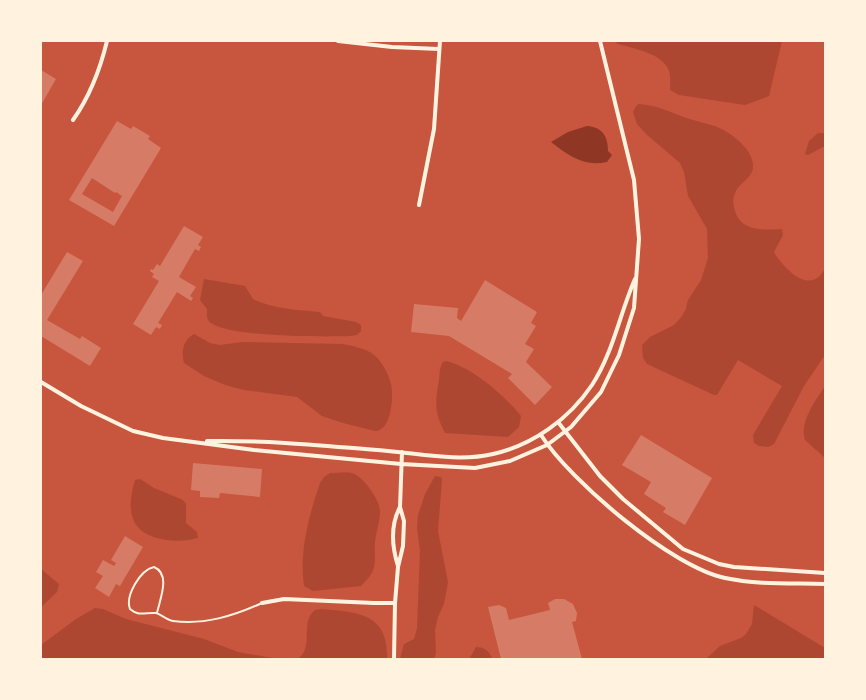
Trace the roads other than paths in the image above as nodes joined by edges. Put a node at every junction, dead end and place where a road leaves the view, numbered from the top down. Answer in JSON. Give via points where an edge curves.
{"nodes":[{"id":1,"x":107,"y":41,"type":"edge"},
{"id":2,"x":338,"y":41,"type":"edge"},
{"id":3,"x":440,"y":41,"type":"edge"},
{"id":4,"x":600,"y":41,"type":"edge"},
{"id":5,"x":439,"y":49,"type":"junction"},
{"id":6,"x":73,"y":120,"type":"dead end"},
{"id":7,"x":419,"y":205,"type":"dead end"},
{"id":8,"x":636,"y":275,"type":"junction"},
{"id":9,"x":41,"y":382,"type":"edge"},
{"id":10,"x":558,"y":422,"type":"junction"},
{"id":11,"x":565,"y":431,"type":"junction"},
{"id":12,"x":541,"y":435,"type":"junction"},
{"id":13,"x":192,"y":442,"type":"junction"},
{"id":14,"x":547,"y":445,"type":"junction"},
{"id":15,"x":402,"y":452,"type":"junction"},
{"id":16,"x":401,"y":464,"type":"junction"},
{"id":17,"x":400,"y":507,"type":"junction"},
{"id":18,"x":398,"y":567,"type":"junction"},
{"id":19,"x":825,"y":573,"type":"edge"},
{"id":20,"x":825,"y":584,"type":"edge"},
{"id":21,"x":262,"y":603,"type":"joint"},
{"id":22,"x":395,"y":603,"type":"junction"},
{"id":23,"x":157,"y":613,"type":"junction"},
{"id":24,"x":394,"y":659,"type":"edge"}],
"edges":[{"from":1,"to":6,"type":"street","via":[[90,91]]},
{"from":2,"to":5,"type":"street"},
{"from":3,"to":5,"type":"street"},
{"from":4,"to":8,"type":"street","via":[[634,180],[639,239]]},
{"from":5,"to":7,"type":"street","via":[[434,129]]},
{"from":8,"to":10,"type":"street","via":[[600,371],[579,401]]},
{"from":8,"to":11,"type":"street","via":[[634,308],[611,374],[592,404]]},
{"from":9,"to":13,"type":"street","via":[[115,424],[150,435]]},
{"from":10,"to":11,"type":"street"},
{"from":10,"to":12,"type":"street"},
{"from":11,"to":14,"type":"street"},
{"from":11,"to":19,"type":"street","via":[[600,476],[684,549],[734,568]]},
{"from":12,"to":14,"type":"street"},
{"from":12,"to":15,"type":"street","via":[[507,450],[477,457]]},
{"from":13,"to":15,"type":"street","via":[[278,441]]},
{"from":13,"to":16,"type":"street"},
{"from":14,"to":16,"type":"street","via":[[510,461],[483,467]]},
{"from":14,"to":20,"type":"street","via":[[578,479],[615,511],[690,566],[746,582]]},
{"from":15,"to":16,"type":"street"},
{"from":16,"to":17,"type":"street"},
{"from":17,"to":18,"type":"street","via":[[404,521],[403,546]]},
{"from":17,"to":18,"type":"street","via":[[393,546]]},
{"from":18,"to":22,"type":"street"},
{"from":21,"to":22,"type":"street","via":[[284,598]]},
{"from":21,"to":23,"type":"lane","via":[[238,614],[207,622],[172,620]]},
{"from":22,"to":24,"type":"street"},
{"from":23,"to":23,"type":"lane","via":[[164,577],[161,570],[154,567],[149,568],[141,576],[130,594],[128,603],[130,609],[136,613]]}]}
